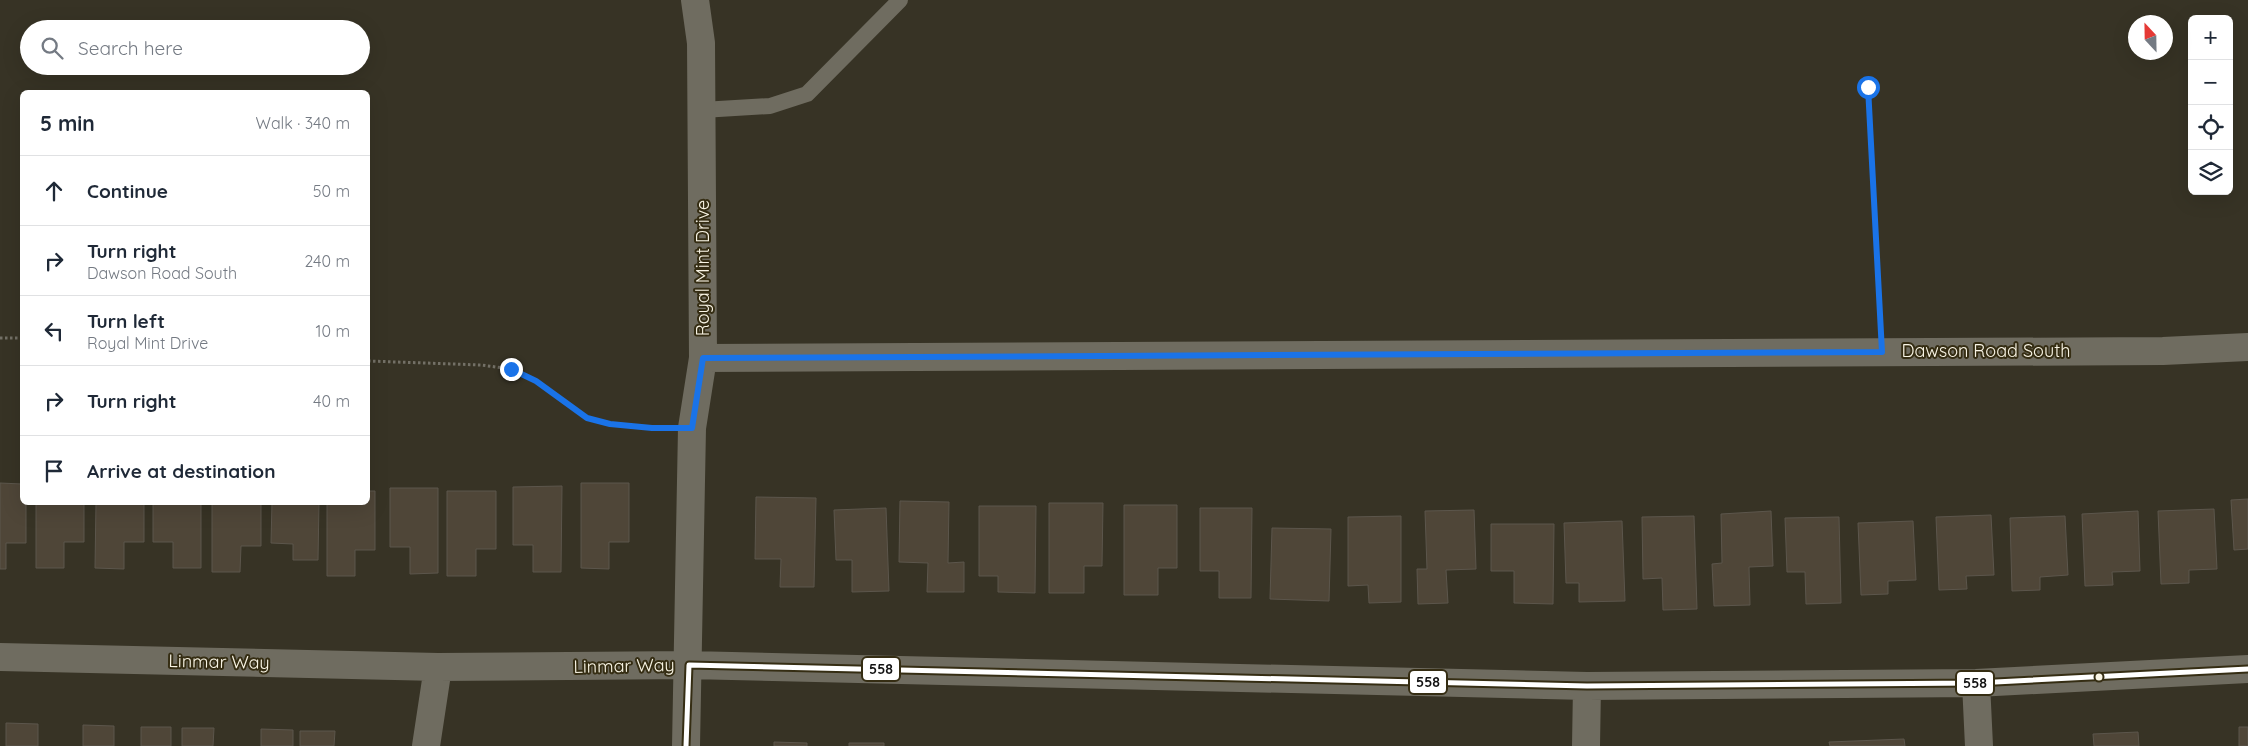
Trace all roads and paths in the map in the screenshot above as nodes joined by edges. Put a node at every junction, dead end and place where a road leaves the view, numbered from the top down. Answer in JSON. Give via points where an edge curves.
{"nodes":[{"id":1,"x":696,"y":0,"type":"edge"},
{"id":2,"x":900,"y":0,"type":"edge"},
{"id":3,"x":1868,"y":87,"type":"dead end"},
{"id":4,"x":702,"y":110,"type":"junction"},
{"id":5,"x":0,"y":338,"type":"edge"},
{"id":6,"x":20,"y":338,"type":"edge"},
{"id":7,"x":2248,"y":347,"type":"edge"},
{"id":8,"x":1882,"y":352,"type":"junction"},
{"id":9,"x":703,"y":358,"type":"junction"},
{"id":10,"x":370,"y":361,"type":"edge"},
{"id":11,"x":692,"y":428,"type":"junction"},
{"id":12,"x":0,"y":657,"type":"edge"},
{"id":13,"x":689,"y":665,"type":"junction"},
{"id":14,"x":438,"y":666,"type":"junction"},
{"id":15,"x":2248,"y":669,"type":"edge"},
{"id":16,"x":1976,"y":683,"type":"junction"},
{"id":17,"x":1587,"y":686,"type":"junction"},
{"id":18,"x":426,"y":746,"type":"edge"},
{"id":19,"x":686,"y":746,"type":"edge"},
{"id":20,"x":1586,"y":746,"type":"edge"},
{"id":21,"x":1979,"y":746,"type":"edge"}],
"edges":[{"from":1,"to":4,"type":"street","name":"Royal Mint Drive","via":[[701,43]]},
{"from":2,"to":4,"type":"lane","via":[[807,94],[770,106]]},
{"from":3,"to":8,"type":"path"},
{"from":4,"to":9,"type":"street","name":"Royal Mint Drive"},
{"from":5,"to":6,"type":"path"},
{"from":7,"to":8,"type":"street","name":"Dawson Road South","via":[[2163,351]]},
{"from":8,"to":9,"type":"street","name":"Dawson Road South"},
{"from":9,"to":11,"type":"street","name":"Royal Mint Drive"},
{"from":10,"to":11,"type":"path","via":[[472,364],[511,369],[536,381],[587,418],[610,424]]},
{"from":11,"to":13,"type":"street","name":"Royal Mint Drive"},
{"from":12,"to":14,"type":"street","name":"Linmar Way"},
{"from":13,"to":14,"type":"street","name":"Linmar Way"},
{"from":13,"to":17,"type":"street","name":"Linmar Way"},
{"from":13,"to":19,"type":"street","name":"Royal Mint Drive"},
{"from":14,"to":18,"type":"street"},
{"from":15,"to":16,"type":"street","name":"Linmar Way"},
{"from":16,"to":17,"type":"street","name":"Linmar Way"},
{"from":16,"to":21,"type":"street"},
{"from":17,"to":20,"type":"street"}]}
